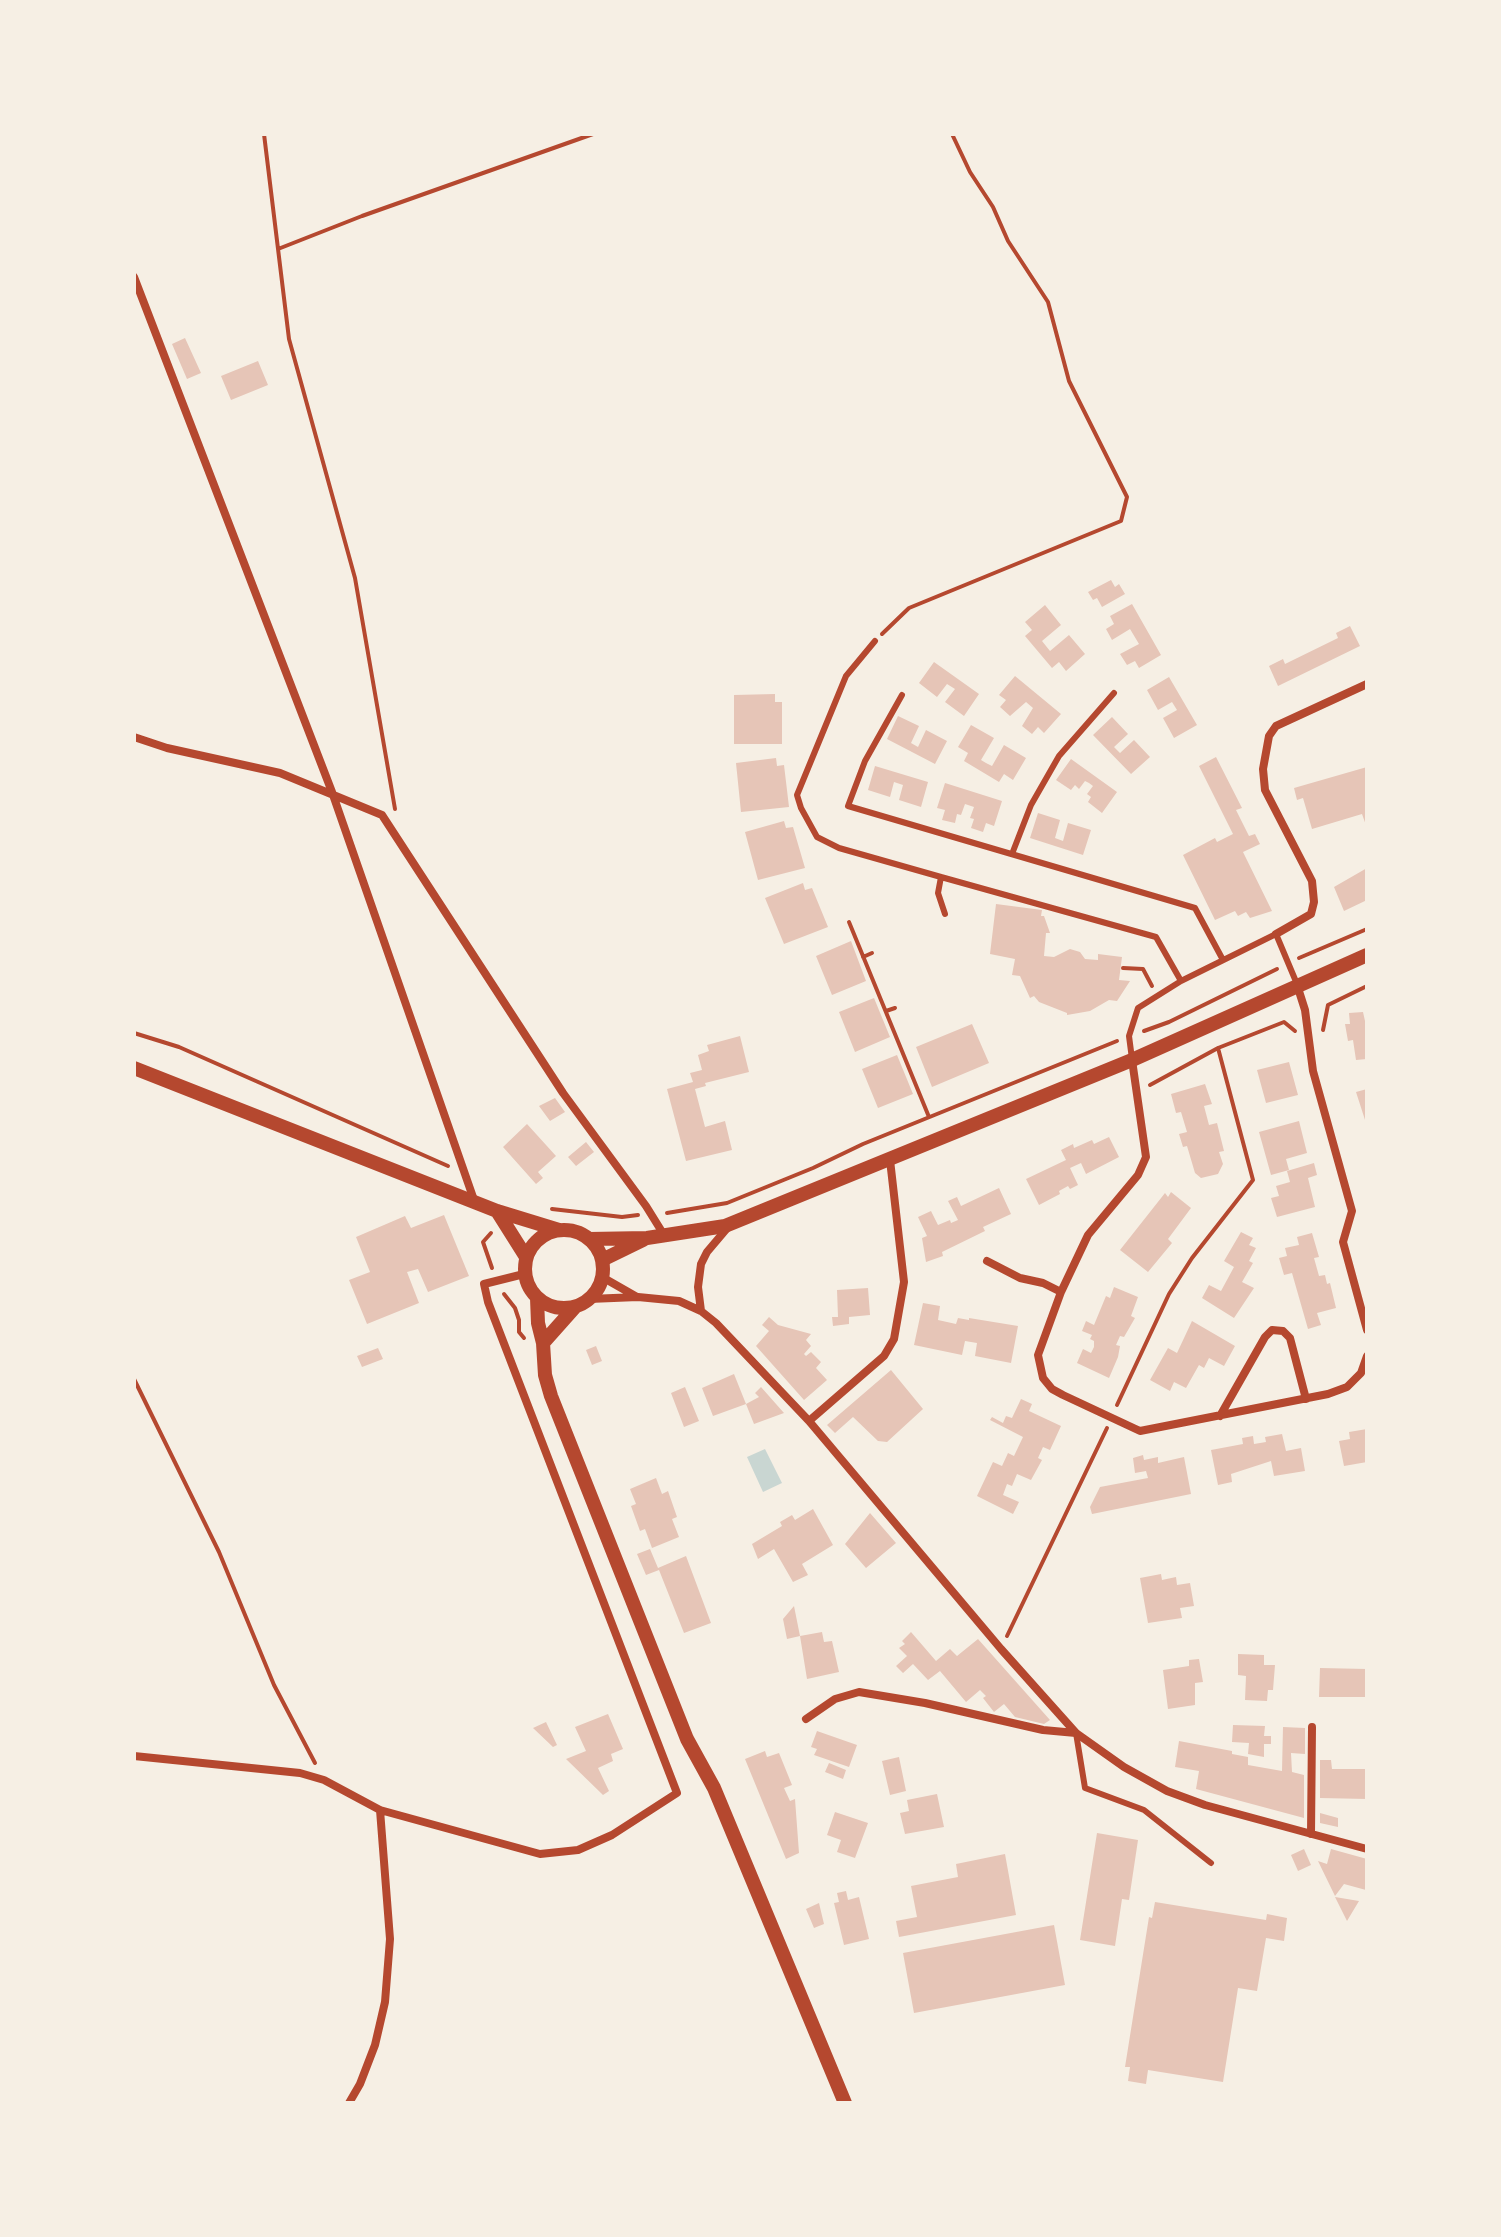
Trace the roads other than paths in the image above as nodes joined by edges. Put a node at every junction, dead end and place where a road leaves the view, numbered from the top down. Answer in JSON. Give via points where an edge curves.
{"nodes":[{"id":1,"x":134,"y":277,"type":"edge"},
{"id":2,"x":875,"y":641,"type":"road end"},
{"id":3,"x":1367,"y":684,"type":"edge"},
{"id":4,"x":1114,"y":693,"type":"dead end"},
{"id":5,"x":902,"y":695,"type":"dead end"},
{"id":6,"x":134,"y":737,"type":"edge"},
{"id":7,"x":332,"y":792,"type":"junction"},
{"id":8,"x":1012,"y":854,"type":"junction"},
{"id":9,"x":941,"y":877,"type":"junction"},
{"id":10,"x":945,"y":914,"type":"dead end"},
{"id":11,"x":1276,"y":934,"type":"junction"},
{"id":12,"x":1367,"y":955,"type":"edge"},
{"id":13,"x":1223,"y":960,"type":"junction"},
{"id":14,"x":1181,"y":981,"type":"junction"},
{"id":15,"x":1298,"y":988,"type":"junction"},
{"id":16,"x":1132,"y":1060,"type":"junction"},
{"id":17,"x":134,"y":1068,"type":"edge"},
{"id":18,"x":890,"y":1160,"type":"junction"},
{"id":19,"x":474,"y":1200,"type":"junction"},
{"id":20,"x":497,"y":1211,"type":"junction"},
{"id":21,"x":731,"y":1224,"type":"junction"},
{"id":22,"x":559,"y":1230,"type":"junction"},
{"id":23,"x":664,"y":1236,"type":"junction"},
{"id":24,"x":647,"y":1238,"type":"junction"},
{"id":25,"x":589,"y":1239,"type":"junction"},
{"id":26,"x":526,"y":1257,"type":"junction"},
{"id":27,"x":602,"y":1260,"type":"junction"},
{"id":28,"x":987,"y":1261,"type":"dead end"},
{"id":29,"x":524,"y":1274,"type":"junction"},
{"id":30,"x":602,"y":1277,"type":"junction"},
{"id":31,"x":1061,"y":1292,"type":"junction"},
{"id":32,"x":638,"y":1297,"type":"junction"},
{"id":33,"x":537,"y":1298,"type":"junction"},
{"id":34,"x":589,"y":1299,"type":"junction"},
{"id":35,"x":575,"y":1307,"type":"junction"},
{"id":36,"x":701,"y":1311,"type":"junction"},
{"id":37,"x":1367,"y":1330,"type":"edge"},
{"id":38,"x":543,"y":1343,"type":"junction"},
{"id":39,"x":1367,"y":1356,"type":"edge"},
{"id":40,"x":1306,"y":1399,"type":"junction"},
{"id":41,"x":1220,"y":1416,"type":"junction"},
{"id":42,"x":809,"y":1421,"type":"junction"},
{"id":43,"x":806,"y":1719,"type":"dead end"},
{"id":44,"x":1312,"y":1727,"type":"dead end"},
{"id":45,"x":1076,"y":1733,"type":"junction"},
{"id":46,"x":134,"y":1756,"type":"edge"},
{"id":47,"x":380,"y":1810,"type":"junction"},
{"id":48,"x":1311,"y":1834,"type":"junction"},
{"id":49,"x":1367,"y":1849,"type":"edge"},
{"id":50,"x":1211,"y":1863,"type":"dead end"},
{"id":51,"x":349,"y":2103,"type":"edge"},
{"id":52,"x":845,"y":2103,"type":"edge"}],
"edges":[{"from":1,"to":7,"type":"street"},
{"from":2,"to":9,"type":"lane","via":[[846,676],[797,795],[817,837]]},
{"from":3,"to":11,"type":"street","via":[[1276,726],[1269,736],[1265,790],[1312,881],[1314,902],[1311,914]]},
{"from":4,"to":8,"type":"lane","via":[[1059,756],[1031,805]]},
{"from":5,"to":8,"type":"lane","via":[[865,761],[848,806]]},
{"from":6,"to":7,"type":"street","via":[[280,773]]},
{"from":7,"to":19,"type":"street"},
{"from":7,"to":23,"type":"street","via":[[382,815],[563,1093]]},
{"from":8,"to":13,"type":"lane","via":[[1195,908]]},
{"from":9,"to":10,"type":"lane","via":[[938,893]]},
{"from":9,"to":14,"type":"lane","via":[[1156,937]]},
{"from":11,"to":13,"type":"lane"},
{"from":11,"to":15,"type":"lane"},
{"from":12,"to":15,"type":"street"},
{"from":13,"to":14,"type":"lane"},
{"from":14,"to":16,"type":"lane","via":[[1138,1008],[1129,1036]]},
{"from":15,"to":16,"type":"street"},
{"from":15,"to":37,"type":"street","via":[[1313,1071],[1352,1211],[1343,1242]]},
{"from":16,"to":18,"type":"street"},
{"from":16,"to":31,"type":"street","via":[[1143,1166],[1088,1235]]},
{"from":17,"to":19,"type":"street"},
{"from":18,"to":21,"type":"street"},
{"from":18,"to":42,"type":"street","via":[[904,1282],[894,1339],[884,1356]]},
{"from":19,"to":20,"type":"street"},
{"from":20,"to":22,"type":"street"},
{"from":20,"to":26,"type":"street"},
{"from":21,"to":23,"type":"street"},
{"from":21,"to":36,"type":"street","via":[[701,1264]]},
{"from":22,"to":25,"type":"street"},
{"from":22,"to":26,"type":"street","via":[[539,1239]]},
{"from":23,"to":24,"type":"street"},
{"from":24,"to":25,"type":"street"},
{"from":24,"to":27,"type":"street"},
{"from":25,"to":27,"type":"street"},
{"from":26,"to":29,"type":"street"},
{"from":27,"to":30,"type":"street"},
{"from":28,"to":31,"type":"street"},
{"from":29,"to":33,"type":"street"},
{"from":29,"to":47,"type":"street","via":[[484,1284],[488,1302],[677,1793],[612,1835],[554,1854]]},
{"from":30,"to":32,"type":"street"},
{"from":30,"to":34,"type":"street"},
{"from":31,"to":41,"type":"street","via":[[1038,1355],[1043,1378],[1052,1389],[1140,1431]]},
{"from":32,"to":34,"type":"street"},
{"from":32,"to":36,"type":"street","via":[[679,1301]]},
{"from":33,"to":35,"type":"street","via":[[552,1307]]},
{"from":33,"to":38,"type":"street"},
{"from":34,"to":35,"type":"street"},
{"from":35,"to":38,"type":"street"},
{"from":36,"to":42,"type":"street"},
{"from":38,"to":52,"type":"street","via":[[551,1396],[687,1739],[714,1788]]},
{"from":39,"to":40,"type":"street","via":[[1361,1373],[1347,1387]]},
{"from":40,"to":41,"type":"street"},
{"from":40,"to":41,"type":"street","via":[[1290,1338],[1272,1330]]},
{"from":42,"to":45,"type":"street"},
{"from":43,"to":45,"type":"street","via":[[835,1699],[859,1692]]},
{"from":44,"to":48,"type":"street"},
{"from":45,"to":48,"type":"street","via":[[1167,1791]]},
{"from":45,"to":50,"type":"lane","via":[[1085,1788],[1144,1810]]},
{"from":46,"to":47,"type":"street","via":[[300,1773]]},
{"from":47,"to":51,"type":"street","via":[[390,1939],[385,2002],[375,2045]]},
{"from":48,"to":49,"type":"street"}]}
